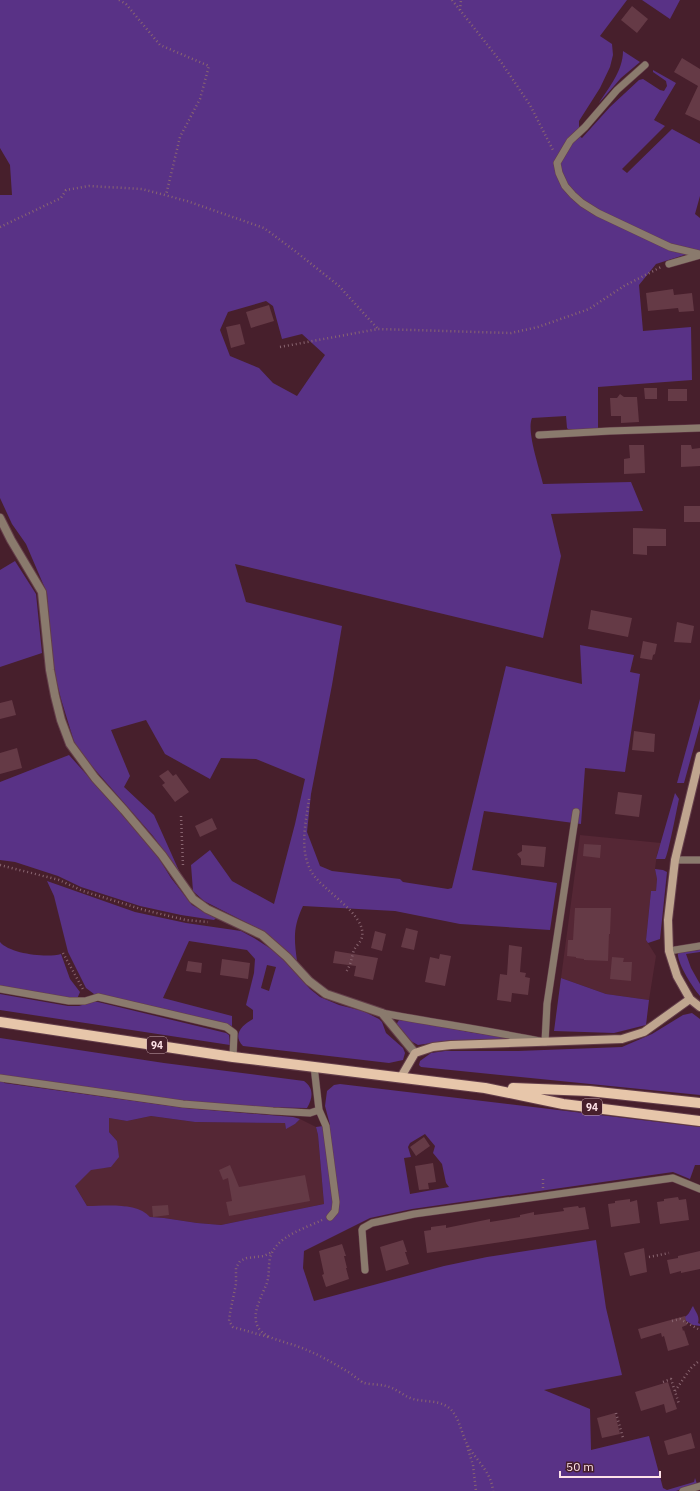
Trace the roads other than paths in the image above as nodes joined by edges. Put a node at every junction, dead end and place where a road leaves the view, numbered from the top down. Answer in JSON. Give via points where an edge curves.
{"nodes":[{"id":1,"x":645,"y":65,"type":"dead end"},
{"id":2,"x":700,"y":254,"type":"edge"},
{"id":3,"x":669,"y":264,"type":"road end"},
{"id":4,"x":700,"y":428,"type":"edge"},
{"id":5,"x":539,"y":435,"type":"dead end"},
{"id":6,"x":0,"y":518,"type":"edge"},
{"id":7,"x":700,"y":756,"type":"edge"},
{"id":8,"x":576,"y":812,"type":"dead end"},
{"id":9,"x":675,"y":860,"type":"junction"},
{"id":10,"x":700,"y":860,"type":"edge"},
{"id":11,"x":700,"y":946,"type":"edge"},
{"id":12,"x":670,"y":951,"type":"junction"},
{"id":13,"x":0,"y":989,"type":"edge"},
{"id":14,"x":690,"y":999,"type":"junction"},
{"id":15,"x":700,"y":1007,"type":"edge"},
{"id":16,"x":382,"y":1013,"type":"junction"},
{"id":17,"x":0,"y":1022,"type":"edge"},
{"id":18,"x":545,"y":1042,"type":"junction"},
{"id":19,"x":415,"y":1053,"type":"junction"},
{"id":20,"x":233,"y":1057,"type":"junction"},
{"id":21,"x":314,"y":1066,"type":"junction"},
{"id":22,"x":401,"y":1077,"type":"junction"},
{"id":23,"x":0,"y":1078,"type":"edge"},
{"id":24,"x":485,"y":1088,"type":"junction"},
{"id":25,"x":700,"y":1103,"type":"edge"},
{"id":26,"x":319,"y":1110,"type":"junction"},
{"id":27,"x":700,"y":1121,"type":"edge"},
{"id":28,"x":700,"y":1189,"type":"edge"},
{"id":29,"x":330,"y":1217,"type":"road end"},
{"id":30,"x":365,"y":1270,"type":"dead end"},
{"id":31,"x":700,"y":1486,"type":"edge"},
{"id":32,"x":683,"y":1491,"type":"edge"}],
"edges":[{"from":1,"to":2,"type":"lane","via":[[617,90],[570,141],[557,163],[559,173],[573,195],[598,213],[670,247]]},
{"from":2,"to":3,"type":"lane"},
{"from":4,"to":5,"type":"lane"},
{"from":6,"to":16,"type":"street","via":[[42,592],[55,696],[70,744],[95,778],[162,855],[193,899],[207,909],[262,935],[326,994]]},
{"from":7,"to":9,"type":"street"},
{"from":8,"to":18,"type":"lane","via":[[547,1004]]},
{"from":9,"to":10,"type":"lane"},
{"from":9,"to":12,"type":"street","via":[[668,920]]},
{"from":11,"to":12,"type":"lane"},
{"from":12,"to":14,"type":"street","via":[[677,976]]},
{"from":13,"to":20,"type":"lane","via":[[69,1001],[85,1001],[98,997],[226,1027],[234,1032]]},
{"from":14,"to":15,"type":"street"},
{"from":14,"to":18,"type":"street","via":[[644,1032],[622,1039]]},
{"from":16,"to":18,"type":"lane"},
{"from":16,"to":19,"type":"street"},
{"from":17,"to":20,"type":"main road","number":"94"},
{"from":18,"to":19,"type":"street","via":[[451,1045]]},
{"from":19,"to":22,"type":"street"},
{"from":20,"to":21,"type":"main road","number":"94"},
{"from":21,"to":22,"type":"main road","number":"94"},
{"from":21,"to":26,"type":"lane"},
{"from":22,"to":24,"type":"main road","number":"94"},
{"from":23,"to":26,"type":"lane","via":[[183,1104],[310,1113]]},
{"from":24,"to":25,"type":"main road","number":"94","via":[[590,1091]]},
{"from":24,"to":27,"type":"main road","number":"94","via":[[563,1104]]},
{"from":26,"to":29,"type":"lane","via":[[326,1126],[336,1202],[335,1211]]},
{"from":28,"to":30,"type":"lane","via":[[673,1178],[414,1214],[372,1223],[362,1230]]},
{"from":31,"to":32,"type":"lane"}]}
